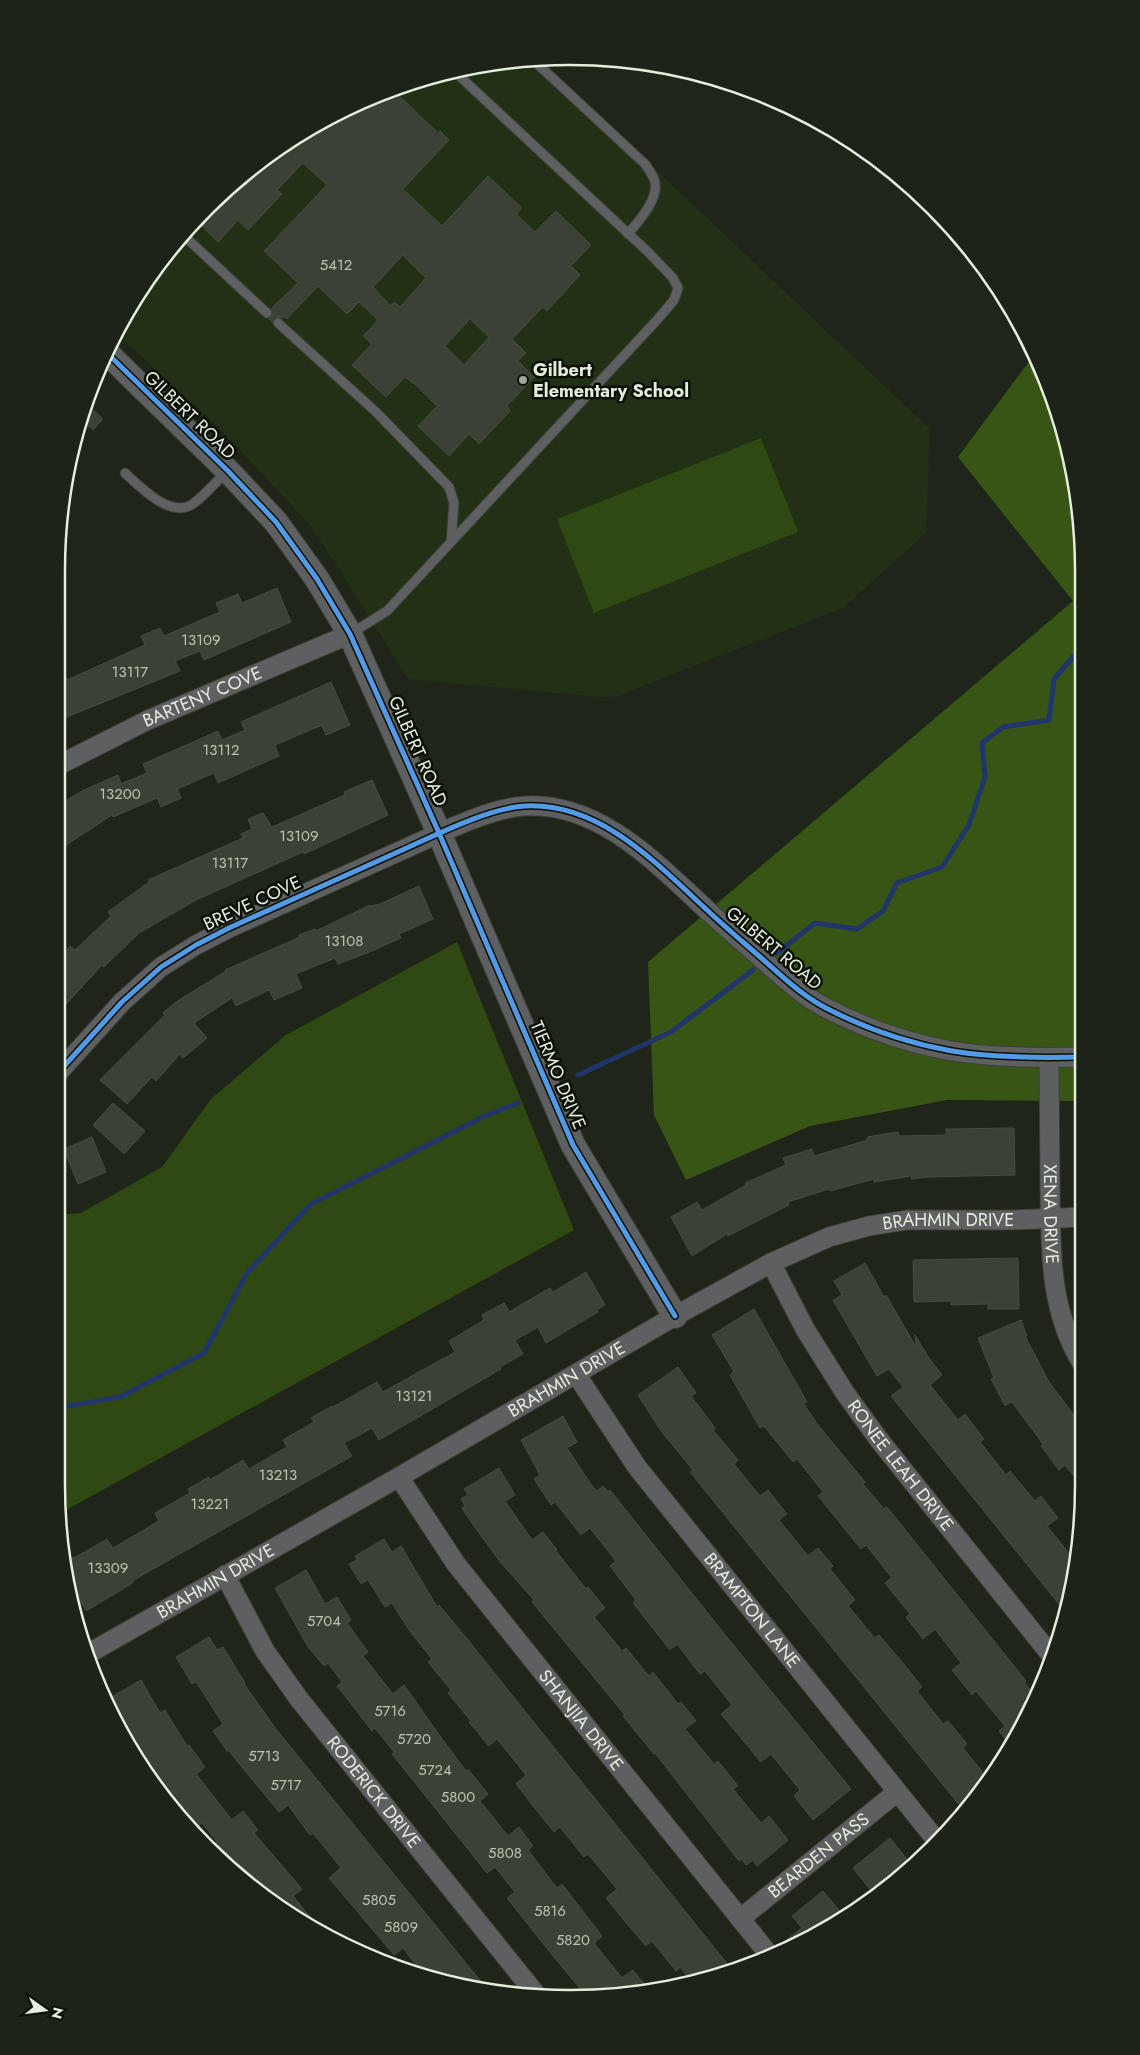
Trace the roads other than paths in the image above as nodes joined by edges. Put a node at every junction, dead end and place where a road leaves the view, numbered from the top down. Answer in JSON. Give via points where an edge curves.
{"nodes":[{"id":1,"x":540,"y":66,"type":"edge"},
{"id":2,"x":461,"y":77,"type":"edge"},
{"id":3,"x":628,"y":234,"type":"junction"},
{"id":4,"x":188,"y":240,"type":"edge"},
{"id":5,"x":267,"y":313,"type":"dead end"},
{"id":6,"x":278,"y":322,"type":"dead end"},
{"id":7,"x":112,"y":358,"type":"edge"},
{"id":8,"x":228,"y":471,"type":"junction"},
{"id":9,"x":125,"y":473,"type":"dead end"},
{"id":10,"x":451,"y":542,"type":"junction"},
{"id":11,"x":350,"y":634,"type":"junction"},
{"id":12,"x":65,"y":762,"type":"edge"},
{"id":13,"x":439,"y":833,"type":"junction"},
{"id":14,"x":1075,"y":1057,"type":"edge"},
{"id":15,"x":1049,"y":1058,"type":"junction"},
{"id":16,"x":65,"y":1065,"type":"edge"},
{"id":17,"x":1075,"y":1217,"type":"edge"},
{"id":18,"x":1050,"y":1218,"type":"junction"},
{"id":19,"x":772,"y":1263,"type":"junction"},
{"id":20,"x":675,"y":1316,"type":"junction"},
{"id":21,"x":1075,"y":1353,"type":"edge"},
{"id":22,"x":576,"y":1374,"type":"junction"},
{"id":23,"x":399,"y":1477,"type":"junction"},
{"id":24,"x":225,"y":1575,"type":"junction"},
{"id":25,"x":1047,"y":1650,"type":"edge"},
{"id":26,"x":93,"y":1651,"type":"edge"},
{"id":27,"x":897,"y":1792,"type":"junction"},
{"id":28,"x":933,"y":1836,"type":"edge"},
{"id":29,"x":740,"y":1919,"type":"junction"},
{"id":30,"x":766,"y":1951,"type":"edge"},
{"id":31,"x":531,"y":1988,"type":"edge"}],
"edges":[{"from":1,"to":3,"type":"lane","via":[[646,165],[655,180],[653,199],[645,215]]},
{"from":2,"to":3,"type":"lane"},
{"from":3,"to":10,"type":"lane","via":[[673,278],[678,288],[674,300]]},
{"from":4,"to":5,"type":"lane"},
{"from":6,"to":10,"type":"lane","via":[[376,412],[449,487],[454,503]]},
{"from":7,"to":8,"type":"street","name":"GILBERT ROAD"},
{"from":8,"to":9,"type":"lane","via":[[192,505],[180,509],[169,507]]},
{"from":8,"to":11,"type":"street","name":"GILBERT ROAD","via":[[276,522],[317,579]]},
{"from":10,"to":11,"type":"lane","via":[[387,611]]},
{"from":11,"to":12,"type":"street","name":"BARTENY COVE","via":[[148,720]]},
{"from":11,"to":13,"type":"street","name":"GILBERT ROAD"},
{"from":13,"to":15,"type":"street","name":"GILBERT ROAD","via":[[496,812],[525,806],[557,808],[592,820],[626,839],[663,868],[789,982],[833,1012],[925,1045],[952,1051]]},
{"from":13,"to":16,"type":"street","name":"BREVE COVE","via":[[229,928],[160,967],[122,1002]]},
{"from":13,"to":20,"type":"street","name":"TIERMO DRIVE","via":[[573,1145]]},
{"from":14,"to":15,"type":"street","name":"GILBERT ROAD"},
{"from":15,"to":18,"type":"street","name":"XENA DRIVE"},
{"from":17,"to":18,"type":"street","name":"BRAHMIN DRIVE"},
{"from":18,"to":19,"type":"street","name":"BRAHMIN DRIVE","via":[[907,1220],[869,1226],[829,1236]]},
{"from":18,"to":21,"type":"street","name":"XENA DRIVE","via":[[1052,1277],[1059,1314]]},
{"from":19,"to":20,"type":"street","name":"BRAHMIN DRIVE"},
{"from":19,"to":25,"type":"street","name":"RONEE LEAH DRIVE","via":[[805,1329],[845,1393]]},
{"from":20,"to":22,"type":"street","name":"BRAHMIN DRIVE"},
{"from":22,"to":23,"type":"street","name":"BRAHMIN DRIVE"},
{"from":22,"to":27,"type":"street","name":"BRAMPTON LANE","via":[[637,1467]]},
{"from":23,"to":24,"type":"street","name":"BRAHMIN DRIVE"},
{"from":23,"to":29,"type":"street","name":"SHANJIA DRIVE","via":[[456,1564]]},
{"from":24,"to":26,"type":"street","name":"BRAHMIN DRIVE"},
{"from":24,"to":31,"type":"street","name":"RODERICK DRIVE","via":[[265,1651],[299,1699]]},
{"from":27,"to":28,"type":"street","name":"BRAMPTON LANE"},
{"from":27,"to":29,"type":"street","name":"BEARDEN PASS"},
{"from":29,"to":30,"type":"street","name":"SHANJIA DRIVE"}]}
